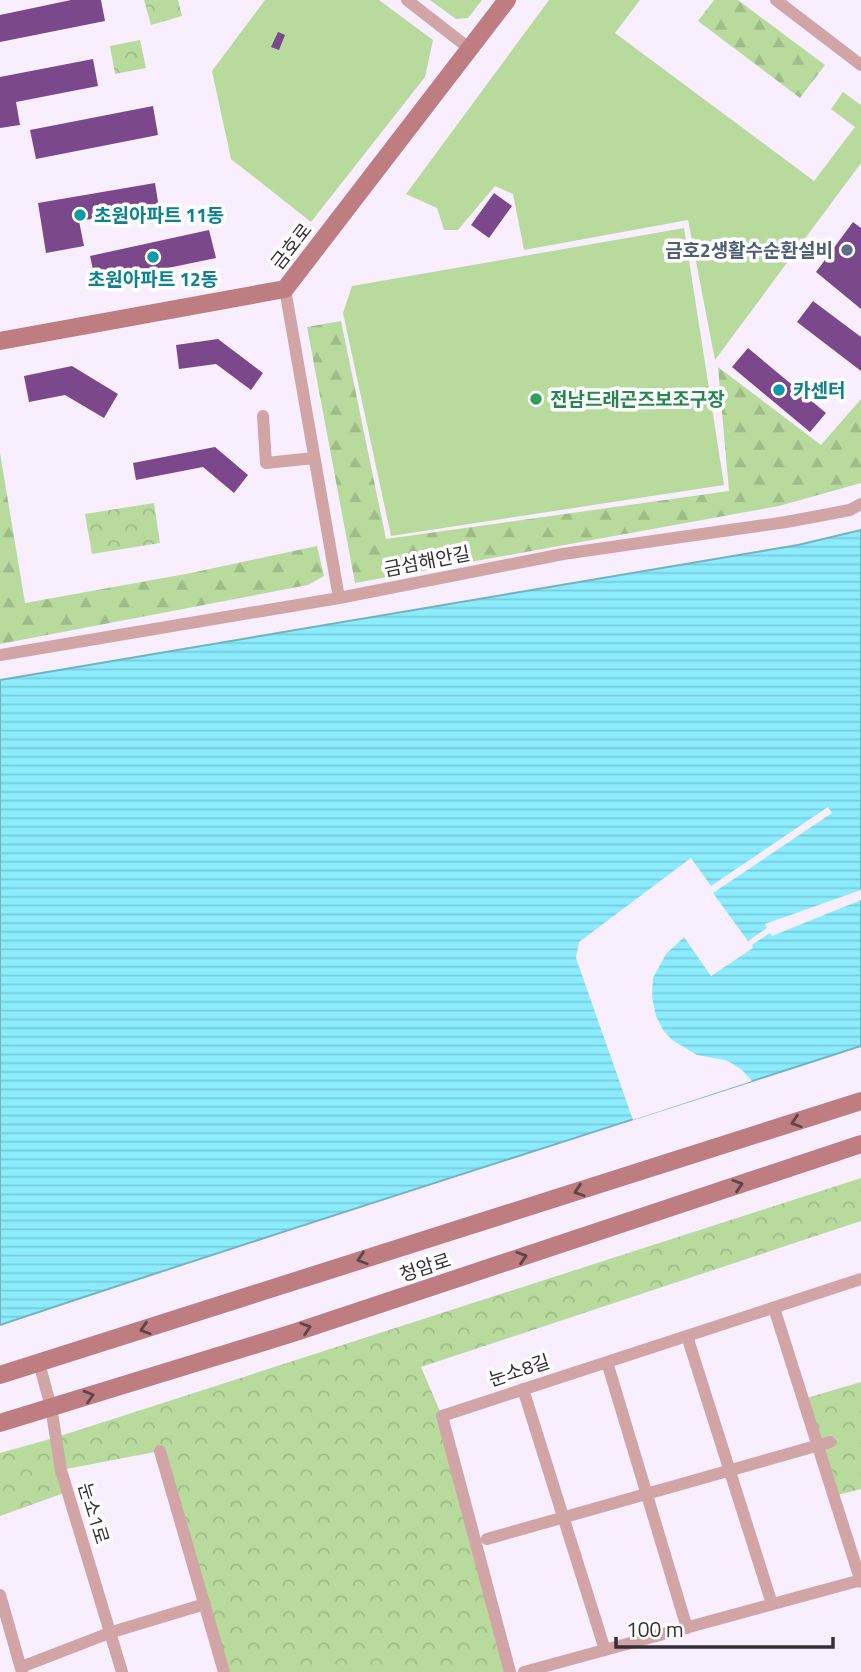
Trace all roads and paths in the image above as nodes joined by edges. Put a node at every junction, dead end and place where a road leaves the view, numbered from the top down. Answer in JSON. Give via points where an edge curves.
{"nodes":[{"id":1,"x":407,"y":0,"type":"edge"},
{"id":2,"x":507,"y":0,"type":"edge"},
{"id":3,"x":776,"y":0,"type":"edge"},
{"id":4,"x":470,"y":49,"type":"junction"},
{"id":5,"x":861,"y":65,"type":"edge"},
{"id":6,"x":285,"y":289,"type":"junction"},
{"id":7,"x":0,"y":341,"type":"edge"},
{"id":8,"x":263,"y":416,"type":"dead end"},
{"id":9,"x":314,"y":458,"type":"junction"},
{"id":10,"x":861,"y":504,"type":"edge"},
{"id":11,"x":339,"y":598,"type":"junction"},
{"id":12,"x":0,"y":655,"type":"edge"},
{"id":13,"x":861,"y":1101,"type":"edge"},
{"id":14,"x":861,"y":1144,"type":"edge"},
{"id":15,"x":861,"y":1279,"type":"edge"},
{"id":16,"x":774,"y":1308,"type":"junction"},
{"id":17,"x":687,"y":1336,"type":"junction"},
{"id":18,"x":607,"y":1362,"type":"junction"},
{"id":19,"x":39,"y":1363,"type":"junction"},
{"id":20,"x":0,"y":1375,"type":"edge"},
{"id":21,"x":523,"y":1389,"type":"junction"},
{"id":22,"x":51,"y":1407,"type":"junction"},
{"id":23,"x":0,"y":1423,"type":"edge"},
{"id":24,"x":824,"y":1444,"type":"junction"},
{"id":25,"x":160,"y":1451,"type":"dead end"},
{"id":26,"x":730,"y":1471,"type":"junction"},
{"id":27,"x":647,"y":1494,"type":"junction"},
{"id":28,"x":564,"y":1518,"type":"junction"},
{"id":29,"x":487,"y":1539,"type":"dead end"},
{"id":30,"x":861,"y":1581,"type":"edge"},
{"id":31,"x":0,"y":1595,"type":"edge"},
{"id":32,"x":205,"y":1604,"type":"junction"},
{"id":33,"x":772,"y":1604,"type":"junction"},
{"id":34,"x":687,"y":1628,"type":"junction"},
{"id":35,"x":112,"y":1632,"type":"junction"},
{"id":36,"x":605,"y":1650,"type":"junction"},
{"id":37,"x":21,"y":1670,"type":"edge"},
{"id":38,"x":122,"y":1672,"type":"edge"},
{"id":39,"x":224,"y":1672,"type":"edge"},
{"id":40,"x":510,"y":1672,"type":"edge"},
{"id":41,"x":524,"y":1672,"type":"edge"}],
"edges":[{"from":1,"to":4,"type":"street"},
{"from":2,"to":4,"type":"main road","name":"금호로"},
{"from":3,"to":5,"type":"street"},
{"from":4,"to":6,"type":"main road","name":"금호로"},
{"from":6,"to":7,"type":"main road","name":"금호로"},
{"from":6,"to":9,"type":"street"},
{"from":8,"to":9,"type":"street","via":[[265,463]]},
{"from":9,"to":11,"type":"street"},
{"from":10,"to":11,"type":"street","name":"금섬해안길","via":[[786,522],[563,554]]},
{"from":11,"to":12,"type":"street","name":"금섬해안길"},
{"from":13,"to":19,"type":"main road","name":"청암로","one_way":true},
{"from":22,"to":14,"type":"main road","name":"청암로","one_way":true,"via":[[293,1333]]},
{"from":15,"to":16,"type":"street","name":"눈소8길"},
{"from":16,"to":17,"type":"street","name":"눈소8길"},
{"from":16,"to":24,"type":"street"},
{"from":17,"to":18,"type":"street","name":"눈소8길"},
{"from":17,"to":26,"type":"street"},
{"from":18,"to":21,"type":"street","name":"눈소8길"},
{"from":18,"to":27,"type":"street"},
{"from":19,"to":20,"type":"main road","name":"청암로"},
{"from":19,"to":22,"type":"street","name":"눈소1로"},
{"from":21,"to":28,"type":"street"},
{"from":21,"to":40,"type":"street","name":"눈소8길","via":[[442,1416]]},
{"from":22,"to":23,"type":"main road","name":"청암로"},
{"from":22,"to":35,"type":"street","name":"눈소1로","via":[[61,1470]]},
{"from":24,"to":26,"type":"street"},
{"from":24,"to":30,"type":"street"},
{"from":25,"to":32,"type":"street"},
{"from":26,"to":27,"type":"street"},
{"from":26,"to":33,"type":"street"},
{"from":27,"to":28,"type":"street"},
{"from":27,"to":34,"type":"street"},
{"from":28,"to":29,"type":"street"},
{"from":28,"to":36,"type":"street"},
{"from":30,"to":33,"type":"street"},
{"from":31,"to":37,"type":"street"},
{"from":32,"to":35,"type":"street"},
{"from":32,"to":39,"type":"street"},
{"from":33,"to":34,"type":"street"},
{"from":34,"to":36,"type":"street"},
{"from":35,"to":37,"type":"street"},
{"from":35,"to":38,"type":"street","name":"눈소1로"},
{"from":36,"to":41,"type":"street"}]}
